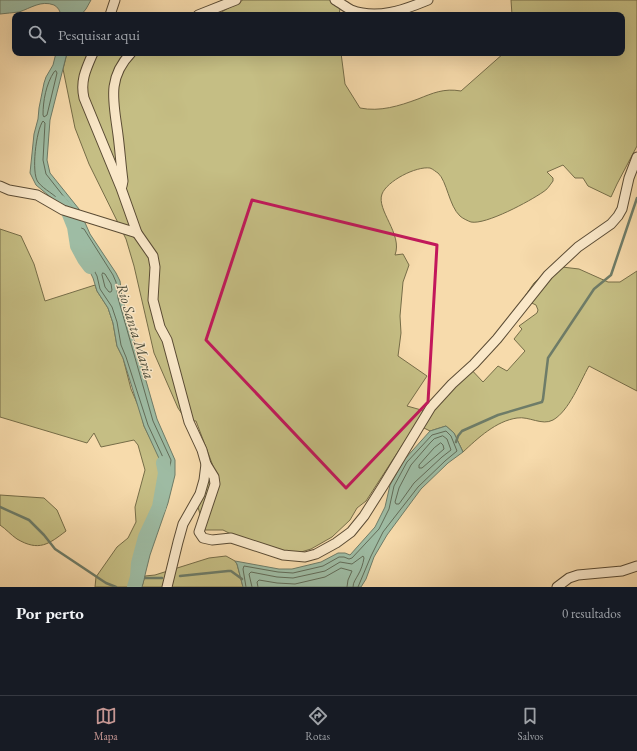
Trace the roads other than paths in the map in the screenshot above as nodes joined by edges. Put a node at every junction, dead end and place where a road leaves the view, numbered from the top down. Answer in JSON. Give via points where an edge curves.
{"nodes":[{"id":1,"x":115,"y":0,"type":"edge"},
{"id":2,"x":236,"y":0,"type":"edge"},
{"id":3,"x":335,"y":0,"type":"edge"},
{"id":4,"x":428,"y":0,"type":"edge"},
{"id":5,"x":111,"y":12,"type":"edge"},
{"id":6,"x":206,"y":12,"type":"edge"},
{"id":7,"x":362,"y":12,"type":"edge"},
{"id":8,"x":396,"y":12,"type":"edge"},
{"id":9,"x":92,"y":56,"type":"edge"},
{"id":10,"x":128,"y":56,"type":"edge"},
{"id":11,"x":637,"y":157,"type":"edge"},
{"id":12,"x":0,"y":186,"type":"edge"},
{"id":13,"x":121,"y":188,"type":"junction"},
{"id":14,"x":138,"y":233,"type":"junction"},
{"id":15,"x":206,"y":464,"type":"junction"},
{"id":16,"x":637,"y":566,"type":"edge"},
{"id":17,"x":167,"y":587,"type":"edge"},
{"id":18,"x":557,"y":587,"type":"edge"}],
"edges":[{"from":1,"to":5,"type":"street"},
{"from":2,"to":6,"type":"street"},
{"from":3,"to":7,"type":"street","via":[[351,10]]},
{"from":4,"to":8,"type":"street"},
{"from":9,"to":13,"type":"street","via":[[82,87],[84,98]]},
{"from":10,"to":13,"type":"street","via":[[119,71],[113,88],[123,181]]},
{"from":11,"to":15,"type":"street","via":[[618,216],[611,224],[578,247],[548,275],[497,339],[435,402],[364,516],[341,540],[305,557],[283,555],[231,538],[203,538],[199,532],[215,484]]},
{"from":12,"to":14,"type":"street","via":[[37,195],[63,210]]},
{"from":13,"to":14,"type":"street"},
{"from":14,"to":15,"type":"street","via":[[153,256],[153,300],[160,327],[167,340],[189,422]]},
{"from":15,"to":17,"type":"street","via":[[200,494],[184,524]]},
{"from":16,"to":18,"type":"street","via":[[622,571],[578,575]]}]}
